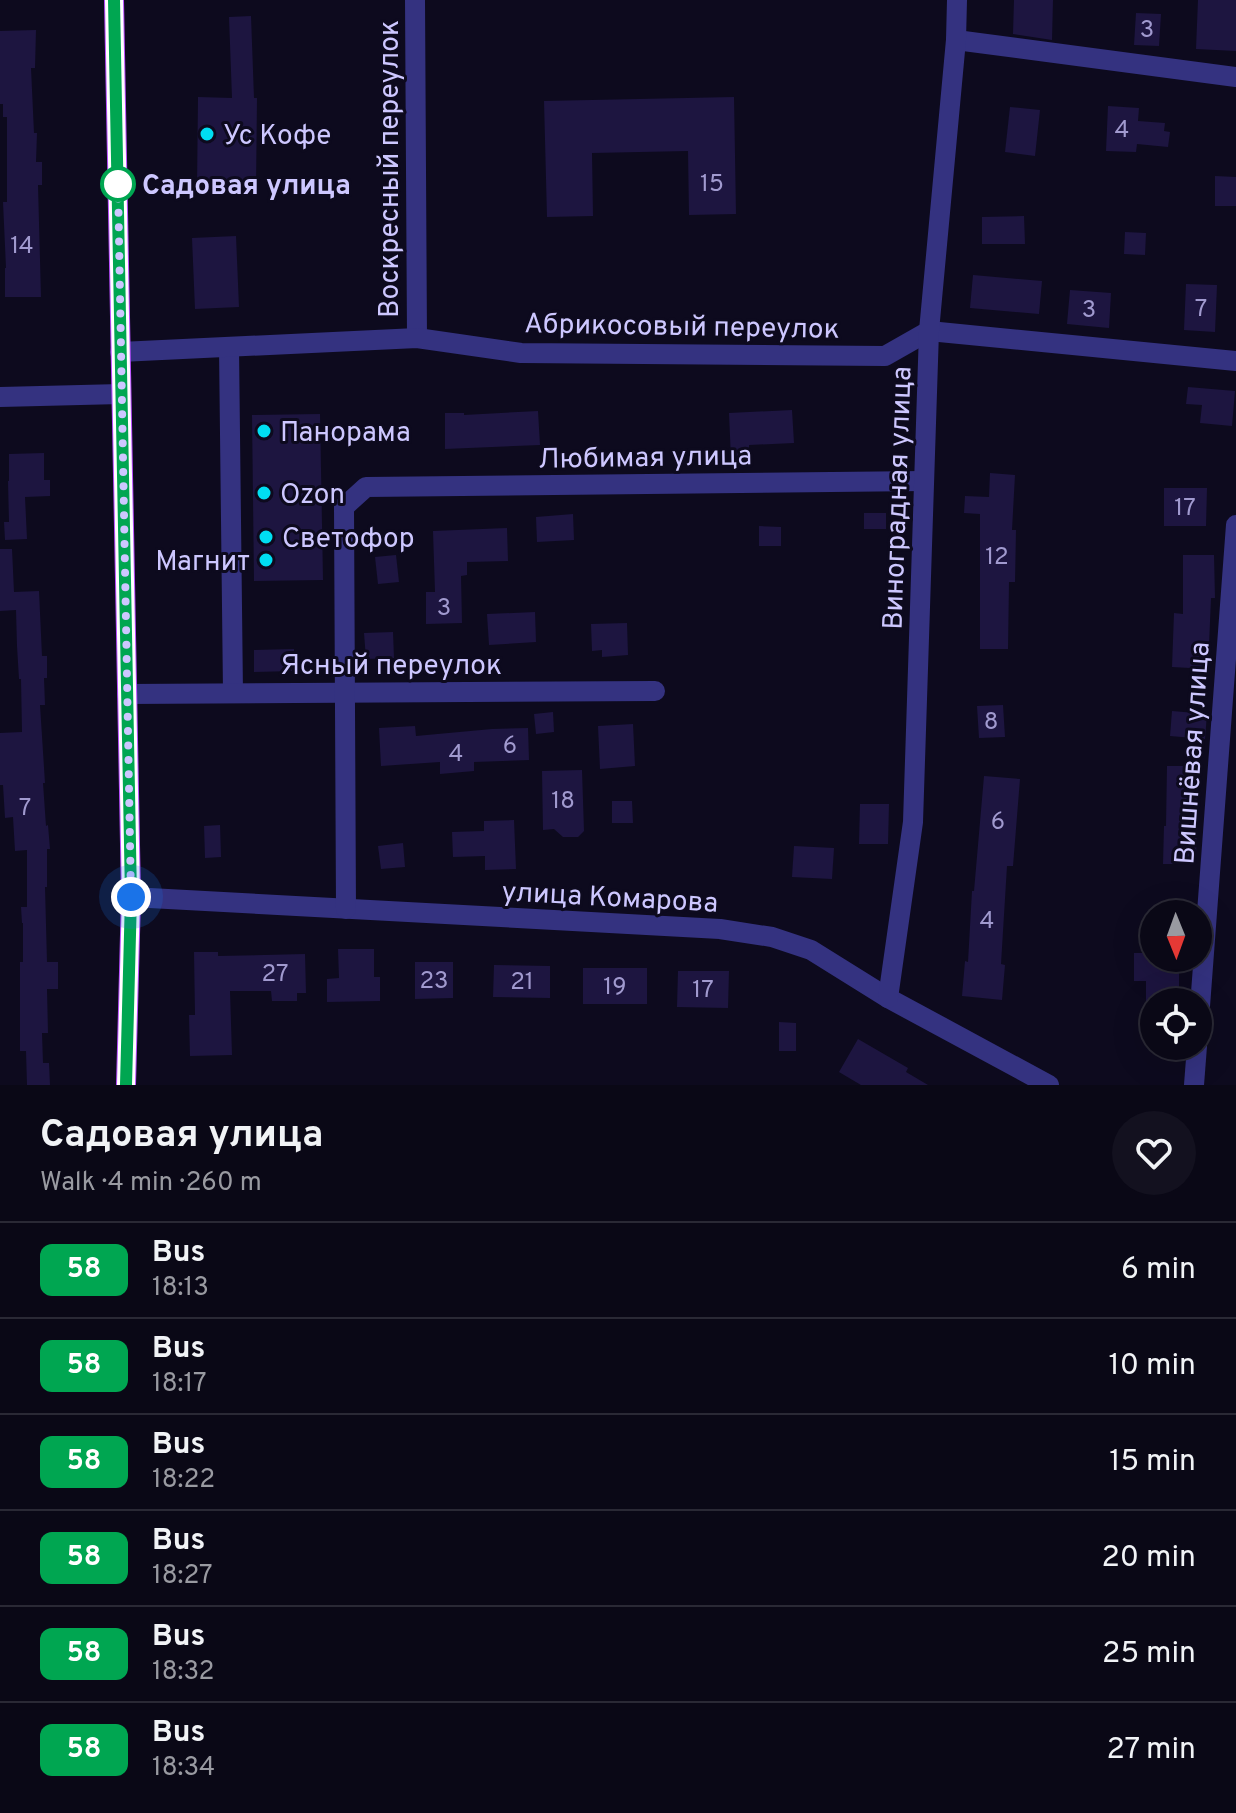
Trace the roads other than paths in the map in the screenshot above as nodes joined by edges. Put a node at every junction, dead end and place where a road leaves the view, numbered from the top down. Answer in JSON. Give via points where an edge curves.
{"nodes":[{"id":1,"x":114,"y":0,"type":"edge"},
{"id":2,"x":415,"y":0,"type":"edge"},
{"id":3,"x":957,"y":0,"type":"edge"},
{"id":4,"x":956,"y":40,"type":"junction"},
{"id":5,"x":1236,"y":77,"type":"edge"},
{"id":6,"x":929,"y":331,"type":"junction"},
{"id":7,"x":417,"y":338,"type":"junction"},
{"id":8,"x":229,"y":347,"type":"junction"},
{"id":9,"x":120,"y":352,"type":"junction"},
{"id":10,"x":1236,"y":361,"type":"edge"},
{"id":11,"x":121,"y":394,"type":"junction"},
{"id":12,"x":0,"y":397,"type":"edge"},
{"id":13,"x":924,"y":481,"type":"junction"},
{"id":14,"x":1236,"y":525,"type":"edge"},
{"id":15,"x":655,"y":691,"type":"dead end"},
{"id":16,"x":345,"y":692,"type":"junction"},
{"id":17,"x":233,"y":693,"type":"junction"},
{"id":18,"x":127,"y":694,"type":"junction"},
{"id":19,"x":131,"y":897,"type":"junction"},
{"id":20,"x":346,"y":909,"type":"junction"},
{"id":21,"x":1201,"y":988,"type":"edge"},
{"id":22,"x":888,"y":998,"type":"junction"},
{"id":23,"x":1196,"y":1060,"type":"edge"},
{"id":24,"x":126,"y":1085,"type":"edge"},
{"id":25,"x":1049,"y":1085,"type":"edge"},
{"id":26,"x":1194,"y":1085,"type":"edge"}],
"edges":[{"from":1,"to":9,"type":"main road"},
{"from":2,"to":7,"type":"street","name":"Воскресный переулок"},
{"from":3,"to":4,"type":"street","name":"Виноградная улица"},
{"from":4,"to":5,"type":"street"},
{"from":4,"to":6,"type":"street","name":"Виноградная улица"},
{"from":6,"to":7,"type":"street","name":"Абрикосовый переулок","via":[[885,356],[521,353]]},
{"from":6,"to":10,"type":"street"},
{"from":6,"to":13,"type":"street","name":"Виноградная улица"},
{"from":7,"to":8,"type":"street","name":"Абрикосовый переулок"},
{"from":8,"to":9,"type":"street","name":"Абрикосовый переулок"},
{"from":8,"to":17,"type":"street"},
{"from":9,"to":11,"type":"main road"},
{"from":11,"to":12,"type":"street"},
{"from":11,"to":18,"type":"main road"},
{"from":13,"to":16,"type":"street","name":"Любимая улица","via":[[366,487],[344,507]]},
{"from":13,"to":22,"type":"street","name":"Виноградная улица","via":[[913,822]]},
{"from":14,"to":21,"type":"street","name":"Вишнёвая улица"},
{"from":15,"to":16,"type":"street","name":"Ясный переулок"},
{"from":16,"to":17,"type":"street","name":"Ясный переулок"},
{"from":16,"to":20,"type":"street"},
{"from":17,"to":18,"type":"street","name":"Ясный переулок"},
{"from":18,"to":19,"type":"main road"},
{"from":19,"to":20,"type":"street","name":"улица Комарова"},
{"from":19,"to":24,"type":"main road"},
{"from":20,"to":22,"type":"street","name":"улица Комарова","via":[[720,929],[772,937],[811,950]]},
{"from":22,"to":25,"type":"street","name":"улица Комарова"},
{"from":23,"to":26,"type":"street"}]}
